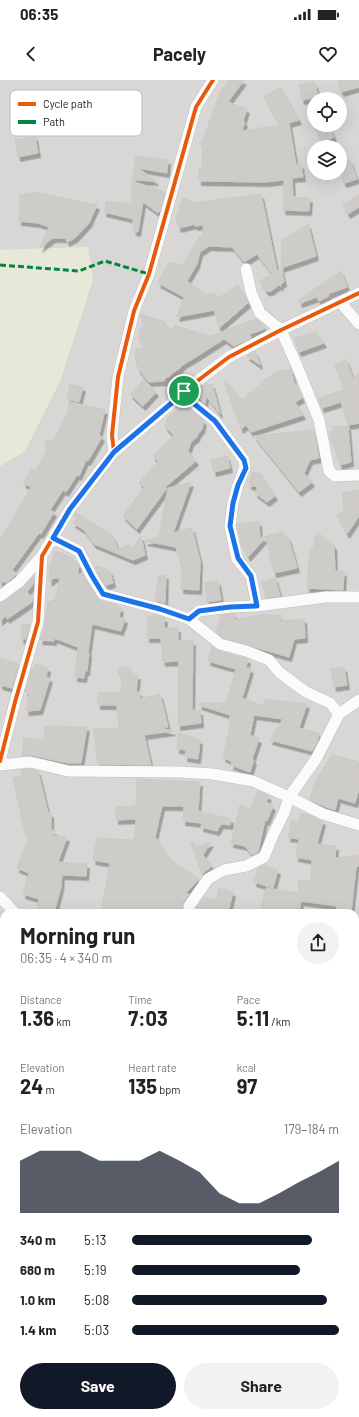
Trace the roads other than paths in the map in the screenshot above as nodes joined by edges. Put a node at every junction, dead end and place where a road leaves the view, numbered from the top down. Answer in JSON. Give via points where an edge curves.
{"nodes":[{"id":1,"x":213,"y":80,"type":"edge"},
{"id":2,"x":246,"y":269,"type":"dead end"},
{"id":3,"x":359,"y":293,"type":"edge"},
{"id":4,"x":341,"y":303,"type":"junction"},
{"id":5,"x":359,"y":324,"type":"edge"},
{"id":6,"x":281,"y":330,"type":"junction"},
{"id":7,"x":184,"y":391,"type":"junction"},
{"id":8,"x":114,"y":452,"type":"junction"},
{"id":9,"x":359,"y":475,"type":"edge"},
{"id":10,"x":53,"y":538,"type":"junction"},
{"id":11,"x":42,"y":556,"type":"junction"},
{"id":12,"x":0,"y":596,"type":"edge"},
{"id":13,"x":359,"y":597,"type":"edge"},
{"id":14,"x":257,"y":606,"type":"junction"},
{"id":15,"x":189,"y":619,"type":"junction"},
{"id":16,"x":359,"y":700,"type":"edge"},
{"id":17,"x":339,"y":714,"type":"junction"},
{"id":18,"x":0,"y":761,"type":"edge"},
{"id":19,"x":0,"y":765,"type":"edge"},
{"id":20,"x":289,"y":797,"type":"junction"},
{"id":21,"x":359,"y":825,"type":"edge"},
{"id":22,"x":0,"y":897,"type":"edge"},
{"id":23,"x":11,"y":909,"type":"edge"},
{"id":24,"x":189,"y":909,"type":"edge"}],
"edges":[{"from":1,"to":8,"type":"street","via":[[196,107],[149,274],[134,311],[118,378],[112,435]]},
{"from":2,"to":6,"type":"street","via":[[251,292],[260,313]]},
{"from":3,"to":4,"type":"street"},
{"from":4,"to":5,"type":"street"},
{"from":4,"to":6,"type":"street"},
{"from":6,"to":7,"type":"street","via":[[229,357]]},
{"from":6,"to":9,"type":"street","via":[[319,420],[329,471],[335,476]]},
{"from":7,"to":8,"type":"street"},
{"from":7,"to":14,"type":"street","via":[[192,402],[215,421],[244,460],[246,468],[233,503],[230,526],[238,558],[251,576]]},
{"from":8,"to":10,"type":"street","via":[[70,509]]},
{"from":10,"to":11,"type":"street"},
{"from":10,"to":15,"type":"street","via":[[79,551],[103,594]]},
{"from":11,"to":12,"type":"street","via":[[20,581]]},
{"from":11,"to":18,"type":"street","via":[[38,622]]},
{"from":13,"to":14,"type":"street","via":[[326,597]]},
{"from":14,"to":15,"type":"street","via":[[199,611]]},
{"from":15,"to":17,"type":"street","via":[[220,644],[269,660],[279,672],[306,692],[330,703]]},
{"from":16,"to":17,"type":"street"},
{"from":17,"to":20,"type":"street","via":[[316,759]]},
{"from":19,"to":20,"type":"street","via":[[30,762],[68,771],[213,774],[253,781]]},
{"from":20,"to":21,"type":"street","via":[[323,814]]},
{"from":20,"to":24,"type":"street","via":[[264,857],[246,866],[224,870],[208,879]]},
{"from":22,"to":23,"type":"street"}]}
